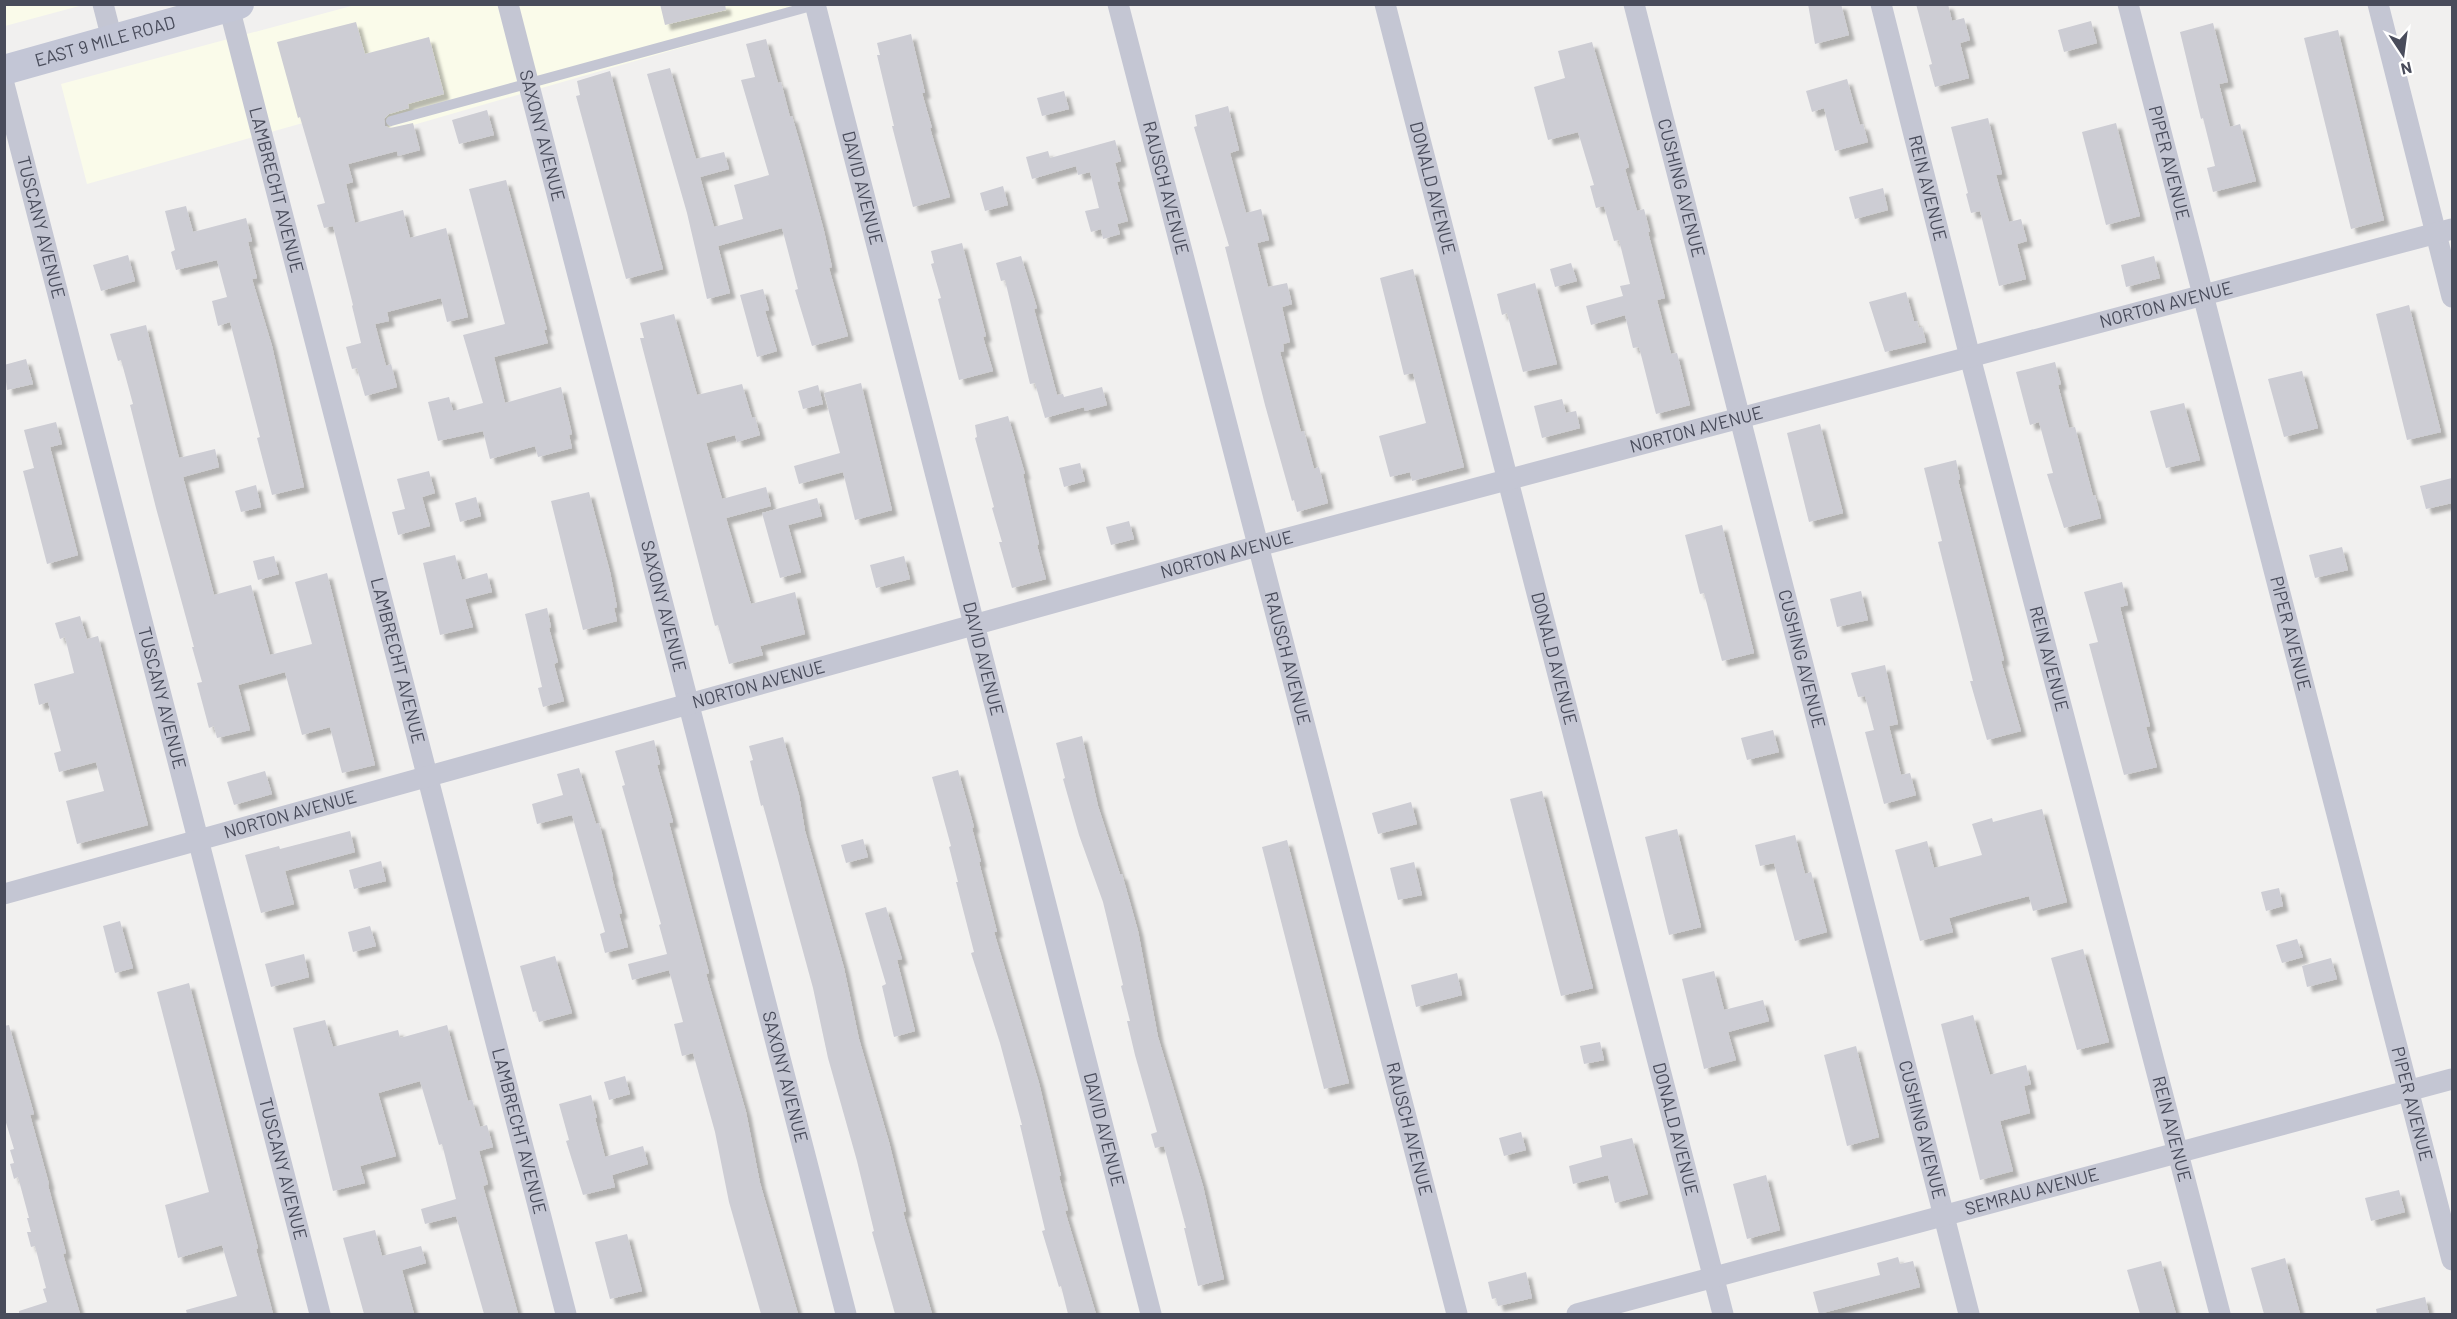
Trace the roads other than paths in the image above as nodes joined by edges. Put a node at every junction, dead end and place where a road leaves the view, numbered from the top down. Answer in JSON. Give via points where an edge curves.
{"nodes":[{"id":1,"x":103,"y":4,"type":"edge"},
{"id":2,"x":508,"y":4,"type":"edge"},
{"id":3,"x":1118,"y":4,"type":"edge"},
{"id":4,"x":1385,"y":4,"type":"edge"},
{"id":5,"x":1634,"y":4,"type":"edge"},
{"id":6,"x":1881,"y":4,"type":"edge"},
{"id":7,"x":2128,"y":4,"type":"edge"},
{"id":8,"x":2378,"y":4,"type":"edge"},
{"id":9,"x":815,"y":5,"type":"edge"},
{"id":10,"x":234,"y":6,"type":"edge"},
{"id":11,"x":112,"y":39,"type":"junction"},
{"id":12,"x":4,"y":70,"type":"edge"},
{"id":13,"x":528,"y":82,"type":"junction"},
{"id":14,"x":4,"y":84,"type":"edge"},
{"id":15,"x":391,"y":121,"type":"dead end"},
{"id":16,"x":2444,"y":231,"type":"edge"},
{"id":17,"x":2203,"y":296,"type":"junction"},
{"id":18,"x":2452,"y":297,"type":"edge"},
{"id":19,"x":1970,"y":357,"type":"junction"},
{"id":20,"x":1741,"y":418,"type":"junction"},
{"id":21,"x":1508,"y":479,"type":"junction"},
{"id":22,"x":1258,"y":546,"type":"junction"},
{"id":23,"x":975,"y":625,"type":"junction"},
{"id":24,"x":688,"y":703,"type":"junction"},
{"id":25,"x":428,"y":776,"type":"junction"},
{"id":26,"x":198,"y":842,"type":"junction"},
{"id":27,"x":4,"y":894,"type":"edge"},
{"id":28,"x":2452,"y":1079,"type":"edge"},
{"id":29,"x":2408,"y":1090,"type":"junction"},
{"id":30,"x":2179,"y":1154,"type":"junction"},
{"id":31,"x":1943,"y":1216,"type":"junction"},
{"id":32,"x":2452,"y":1260,"type":"edge"},
{"id":33,"x":1714,"y":1278,"type":"junction"},
{"id":34,"x":320,"y":1314,"type":"edge"},
{"id":35,"x":566,"y":1314,"type":"edge"},
{"id":36,"x":846,"y":1314,"type":"edge"},
{"id":37,"x":1151,"y":1314,"type":"edge"},
{"id":38,"x":1457,"y":1314,"type":"edge"},
{"id":39,"x":1577,"y":1314,"type":"edge"},
{"id":40,"x":1723,"y":1314,"type":"edge"},
{"id":41,"x":1969,"y":1314,"type":"edge"},
{"id":42,"x":2220,"y":1314,"type":"edge"}],
"edges":[{"from":1,"to":11,"type":"street"},
{"from":2,"to":13,"type":"street","name":"SAXONY AVENUE"},
{"from":3,"to":22,"type":"street","name":"RAUSCH AVENUE"},
{"from":4,"to":21,"type":"street","name":"DONALD AVENUE"},
{"from":5,"to":20,"type":"street","name":"CUSHING AVENUE"},
{"from":6,"to":19,"type":"street","name":"REIN AVENUE"},
{"from":7,"to":17,"type":"street","name":"PIPER AVENUE"},
{"from":8,"to":16,"type":"street"},
{"from":9,"to":13,"type":"lane"},
{"from":9,"to":23,"type":"street","name":"DAVID AVENUE"},
{"from":10,"to":11,"type":"main road","name":"EAST 9 MILE ROAD"},
{"from":10,"to":25,"type":"street","name":"LAMBRECHT AVENUE"},
{"from":11,"to":12,"type":"main road","name":"EAST 9 MILE ROAD"},
{"from":13,"to":15,"type":"lane"},
{"from":13,"to":24,"type":"street","name":"SAXONY AVENUE"},
{"from":14,"to":26,"type":"street","name":"TUSCANY AVENUE"},
{"from":16,"to":17,"type":"street","name":"NORTON AVENUE"},
{"from":16,"to":18,"type":"street"},
{"from":17,"to":19,"type":"street","name":"NORTON AVENUE"},
{"from":17,"to":29,"type":"street","name":"PIPER AVENUE"},
{"from":19,"to":20,"type":"street","name":"NORTON AVENUE"},
{"from":19,"to":30,"type":"street","name":"REIN AVENUE"},
{"from":20,"to":21,"type":"street","name":"NORTON AVENUE"},
{"from":20,"to":31,"type":"street","name":"CUSHING AVENUE"},
{"from":21,"to":22,"type":"street","name":"NORTON AVENUE"},
{"from":21,"to":33,"type":"street","name":"DONALD AVENUE"},
{"from":22,"to":23,"type":"street","name":"NORTON AVENUE"},
{"from":22,"to":38,"type":"street","name":"RAUSCH AVENUE"},
{"from":23,"to":24,"type":"street","name":"NORTON AVENUE"},
{"from":23,"to":37,"type":"street","name":"DAVID AVENUE"},
{"from":24,"to":25,"type":"street","name":"NORTON AVENUE"},
{"from":24,"to":36,"type":"street","name":"SAXONY AVENUE"},
{"from":25,"to":26,"type":"street","name":"NORTON AVENUE"},
{"from":25,"to":35,"type":"street","name":"LAMBRECHT AVENUE"},
{"from":26,"to":27,"type":"street","name":"NORTON AVENUE"},
{"from":26,"to":34,"type":"street","name":"TUSCANY AVENUE"},
{"from":28,"to":29,"type":"street","name":"SEMRAU AVENUE"},
{"from":29,"to":30,"type":"street","name":"SEMRAU AVENUE"},
{"from":29,"to":32,"type":"street","name":"PIPER AVENUE"},
{"from":30,"to":31,"type":"street","name":"SEMRAU AVENUE"},
{"from":30,"to":42,"type":"street","name":"REIN AVENUE"},
{"from":31,"to":33,"type":"street","name":"SEMRAU AVENUE"},
{"from":31,"to":41,"type":"street","name":"CUSHING AVENUE"},
{"from":33,"to":39,"type":"street","name":"SEMRAU AVENUE"},
{"from":33,"to":40,"type":"street","name":"DONALD AVENUE"}]}
